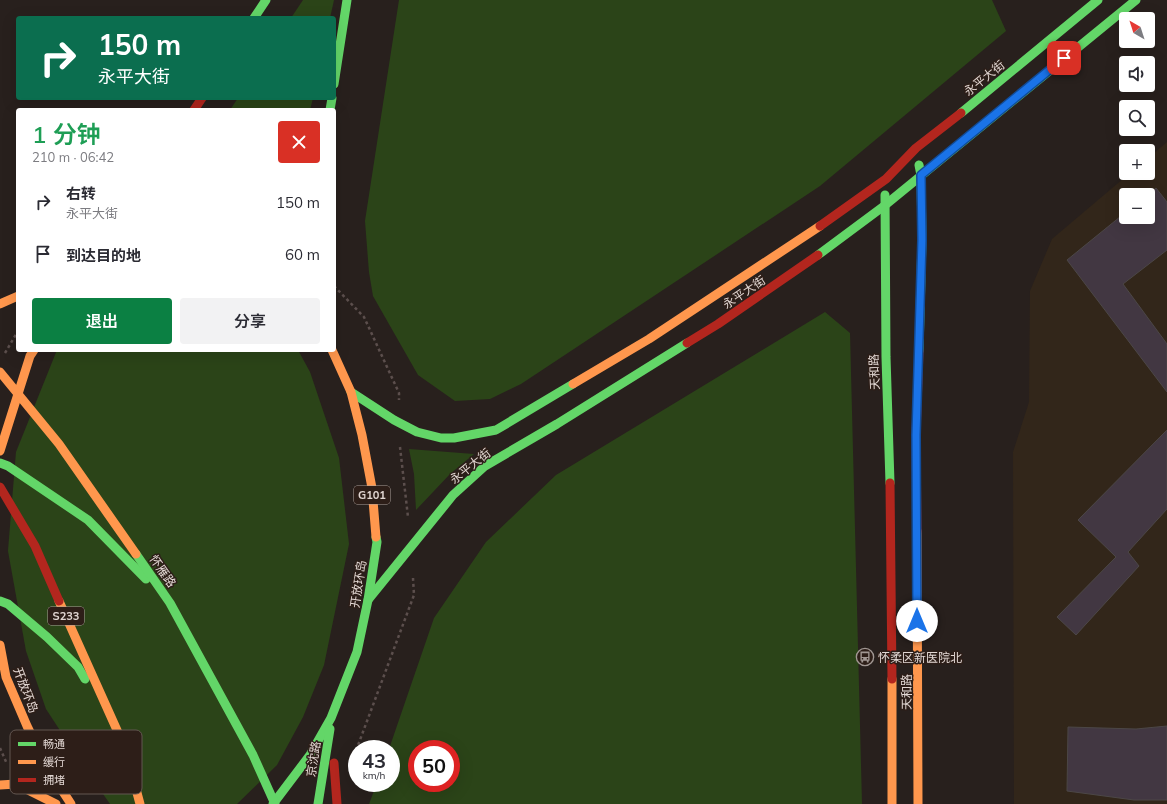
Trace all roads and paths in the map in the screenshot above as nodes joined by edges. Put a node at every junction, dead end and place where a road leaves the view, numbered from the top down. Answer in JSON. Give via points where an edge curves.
{"nodes":[{"id":1,"x":266,"y":0,"type":"edge"},
{"id":2,"x":347,"y":0,"type":"edge"},
{"id":3,"x":1098,"y":0,"type":"edge"},
{"id":4,"x":1136,"y":0,"type":"edge"},
{"id":5,"x":255,"y":16,"type":"edge"},
{"id":6,"x":336,"y":71,"type":"edge"},
{"id":7,"x":916,"y":148,"type":"junction"},
{"id":8,"x":921,"y":175,"type":"junction"},
{"id":9,"x":886,"y":178,"type":"junction"},
{"id":10,"x":884,"y":206,"type":"junction"},
{"id":11,"x":16,"y":297,"type":"edge"},
{"id":12,"x":0,"y":304,"type":"edge"},
{"id":13,"x":16,"y":335,"type":"edge"},
{"id":14,"x":649,"y":339,"type":"junction"},
{"id":15,"x":33,"y":352,"type":"edge"},
{"id":16,"x":333,"y":352,"type":"edge"},
{"id":17,"x":4,"y":356,"type":"dead end"},
{"id":18,"x":0,"y":372,"type":"edge"},
{"id":19,"x":351,"y":392,"type":"junction"},
{"id":20,"x":556,"y":406,"type":"dead end"},
{"id":21,"x":552,"y":414,"type":"dead end"},
{"id":22,"x":558,"y":424,"type":"junction"},
{"id":23,"x":0,"y":451,"type":"edge"},
{"id":24,"x":0,"y":463,"type":"edge"},
{"id":25,"x":0,"y":487,"type":"edge"},
{"id":26,"x":0,"y":600,"type":"edge"},
{"id":27,"x":368,"y":600,"type":"junction"},
{"id":28,"x":170,"y":602,"type":"junction"},
{"id":29,"x":0,"y":645,"type":"edge"},
{"id":30,"x":331,"y":718,"type":"junction"},
{"id":31,"x":29,"y":730,"type":"edge"},
{"id":32,"x":115,"y":730,"type":"edge"},
{"id":33,"x":117,"y":730,"type":"edge"},
{"id":34,"x":10,"y":784,"type":"edge"},
{"id":35,"x":0,"y":785,"type":"edge"},
{"id":36,"x":36,"y":794,"type":"edge"},
{"id":37,"x":65,"y":794,"type":"edge"},
{"id":38,"x":137,"y":794,"type":"edge"},
{"id":39,"x":56,"y":804,"type":"edge"},
{"id":40,"x":71,"y":804,"type":"edge"},
{"id":41,"x":140,"y":804,"type":"edge"},
{"id":42,"x":274,"y":804,"type":"edge"},
{"id":43,"x":318,"y":804,"type":"edge"},
{"id":44,"x":336,"y":804,"type":"edge"},
{"id":45,"x":892,"y":804,"type":"edge"},
{"id":46,"x":918,"y":804,"type":"edge"}],
"edges":[{"from":1,"to":5,"type":"main road"},
{"from":2,"to":6,"type":"main road"},
{"from":3,"to":7,"type":"main road","name":"永平大街"},
{"from":4,"to":8,"type":"main road","name":"永平大街"},
{"from":7,"to":8,"type":"main road","name":"天和路"},
{"from":7,"to":9,"type":"main road","name":"永平大街"},
{"from":8,"to":10,"type":"main road","name":"永平大街"},
{"from":8,"to":46,"type":"main road","name":"天和路","via":[[922,240],[916,435]]},
{"from":9,"to":10,"type":"main road","name":"天和路"},
{"from":9,"to":14,"type":"main road","name":"永平大街","via":[[845,209]]},
{"from":10,"to":22,"type":"main road","name":"永平大街","via":[[827,249],[718,324]]},
{"from":10,"to":45,"type":"main road","name":"天和路","via":[[891,536]]},
{"from":11,"to":12,"type":"main road"},
{"from":13,"to":17,"type":"path"},
{"from":14,"to":19,"type":"main road","name":"永平大街","via":[[496,430],[472,436],[442,438],[418,432],[397,422]]},
{"from":14,"to":20,"type":"main road","via":[[564,397]]},
{"from":15,"to":23,"type":"main road"},
{"from":16,"to":19,"type":"main road","name":"开放环岛","number":"G101"},
{"from":18,"to":28,"type":"main road","name":"怀雁路","bridge":true,"via":[[58,444]]},
{"from":19,"to":27,"type":"main road","name":"开放环岛","number":"G101","via":[[372,488],[376,534]]},
{"from":21,"to":22,"type":"main road","via":[[552,419]]},
{"from":22,"to":27,"type":"main road","name":"永平大街","via":[[485,466],[453,495]]},
{"from":24,"to":28,"type":"main road","bridge":true,"via":[[88,520]]},
{"from":25,"to":33,"type":"main road","number":"S233","via":[[35,546]]},
{"from":26,"to":32,"type":"main road","via":[[47,637],[78,667]]},
{"from":27,"to":30,"type":"main road","name":"开放环岛","number":"G101","via":[[357,652]]},
{"from":28,"to":42,"type":"main road","name":"怀雁路","bridge":true,"via":[[253,755]]},
{"from":29,"to":31,"type":"main road","name":"开放环岛","via":[[6,677]]},
{"from":30,"to":42,"type":"main road","name":"开放环岛","via":[[310,755]]},
{"from":30,"to":43,"type":"main road","name":"京沈路","number":"G101"},
{"from":30,"to":44,"type":"main road"},
{"from":34,"to":35,"type":"main road"},
{"from":36,"to":39,"type":"main road"},
{"from":37,"to":40,"type":"main road","name":"开放环岛"},
{"from":38,"to":41,"type":"main road"}]}
